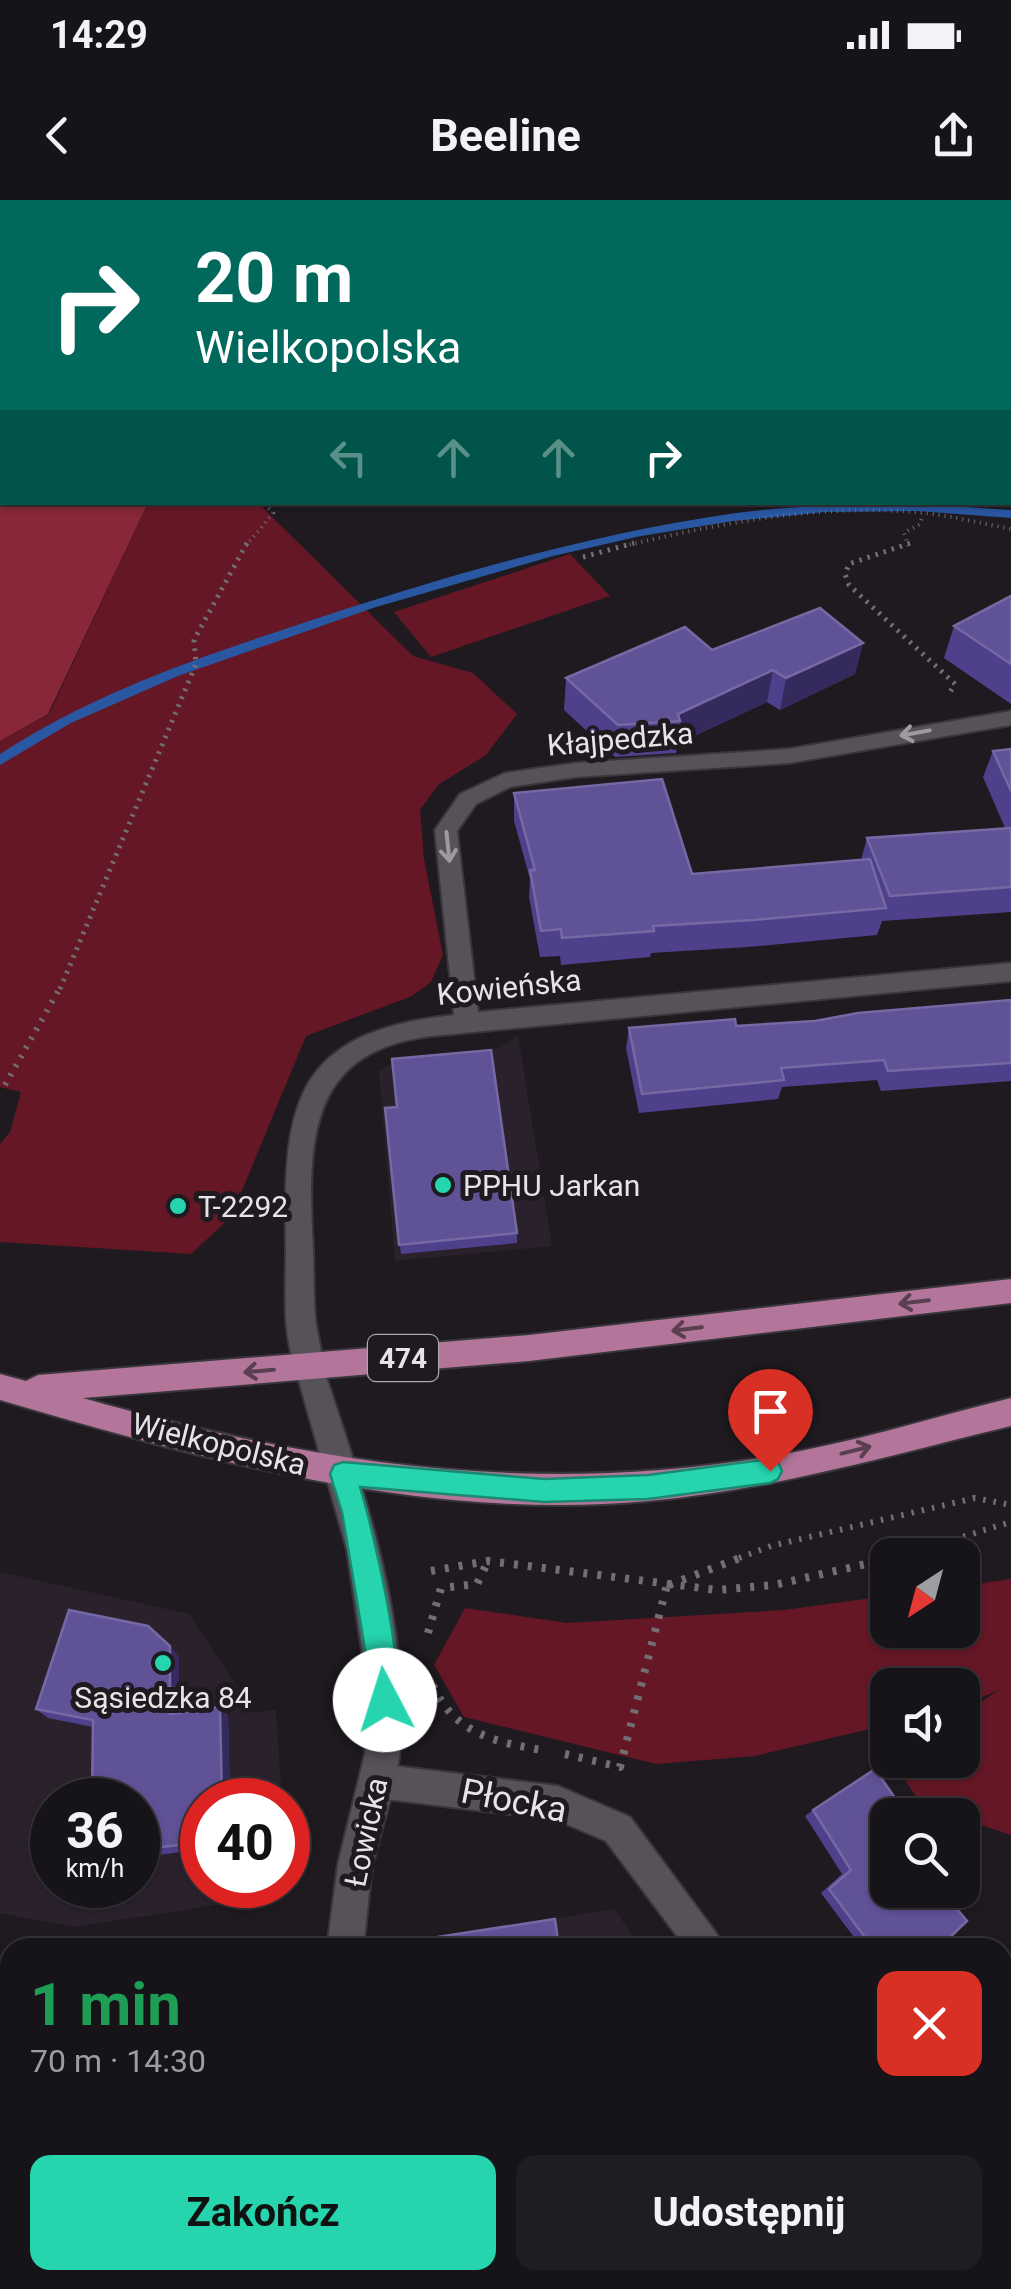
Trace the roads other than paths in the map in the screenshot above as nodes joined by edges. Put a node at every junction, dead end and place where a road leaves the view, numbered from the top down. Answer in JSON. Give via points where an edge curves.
{"nodes":[{"id":1,"x":1011,"y":718,"type":"edge"},
{"id":2,"x":1011,"y":972,"type":"edge"},
{"id":3,"x":467,"y":1023,"type":"junction"},
{"id":4,"x":1011,"y":1290,"type":"edge"},
{"id":5,"x":309,"y":1367,"type":"junction"},
{"id":6,"x":11,"y":1388,"type":"edge"},
{"id":7,"x":1011,"y":1412,"type":"edge"},
{"id":8,"x":343,"y":1474,"type":"junction"},
{"id":9,"x":378,"y":1781,"type":"junction"},
{"id":10,"x":346,"y":1938,"type":"edge"},
{"id":11,"x":701,"y":1938,"type":"edge"}],
"edges":[{"from":1,"to":3,"type":"street","name":"Kłajpedzka","one_way":true,"via":[[789,756],[505,780],[468,798],[446,830]]},
{"from":2,"to":3,"type":"street","name":"Kowieńska"},
{"from":3,"to":5,"type":"street","name":"Kowieńska","via":[[396,1032],[355,1051],[326,1073],[310,1098],[295,1156],[300,1338]]},
{"from":4,"to":5,"type":"main road","name":"Wielkopolska","number":"474","one_way":true,"via":[[529,1348]]},
{"from":5,"to":6,"type":"main road","name":"Wielkopolska","number":"474","one_way":true},
{"from":5,"to":8,"type":"street","name":"Łowicka"},
{"from":6,"to":8,"type":"main road","name":"Wielkopolska","number":"474","via":[[162,1434]]},
{"from":8,"to":7,"type":"main road","name":"Wielkopolska","number":"474","one_way":true,"via":[[485,1489],[648,1487],[770,1471]]},
{"from":8,"to":9,"type":"street","name":"Łowicka","via":[[381,1652],[384,1741]]},
{"from":9,"to":10,"type":"street","name":"Łowicka"},
{"from":9,"to":11,"type":"street","name":"Płocka","via":[[558,1803],[618,1829]]}]}
